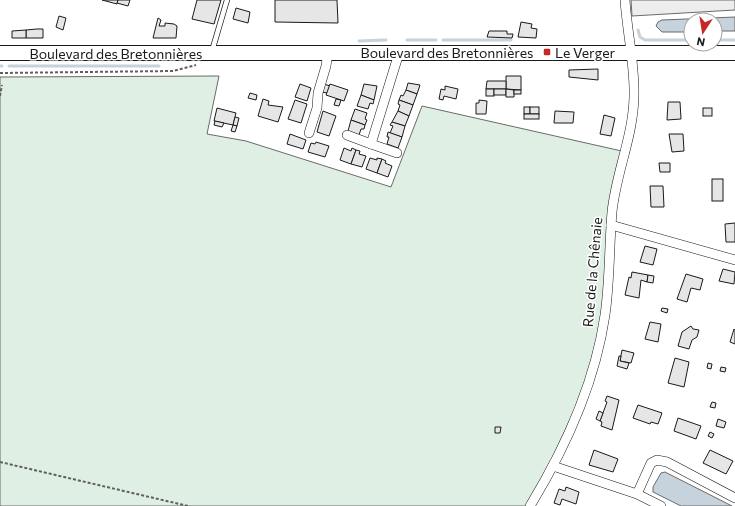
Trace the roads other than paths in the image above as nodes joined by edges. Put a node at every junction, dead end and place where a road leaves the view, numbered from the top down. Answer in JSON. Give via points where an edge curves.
{"nodes":[{"id":1,"x":227,"y":0,"type":"edge"},
{"id":2,"x":625,"y":0,"type":"edge"},
{"id":3,"x":328,"y":52,"type":"junction"},
{"id":4,"x":399,"y":52,"type":"junction"},
{"id":5,"x":630,"y":52,"type":"junction"},
{"id":6,"x":0,"y":53,"type":"edge"},
{"id":7,"x":212,"y":53,"type":"junction"},
{"id":8,"x":735,"y":53,"type":"edge"},
{"id":9,"x":309,"y":133,"type":"dead end"},
{"id":10,"x":347,"y":135,"type":"dead end"},
{"id":11,"x":371,"y":144,"type":"junction"},
{"id":12,"x":397,"y":153,"type":"dead end"},
{"id":13,"x":611,"y":225,"type":"junction"},
{"id":14,"x":735,"y":260,"type":"edge"},
{"id":15,"x":553,"y":466,"type":"junction"},
{"id":16,"x":638,"y":494,"type":"junction"},
{"id":17,"x":735,"y":498,"type":"edge"},
{"id":18,"x":530,"y":506,"type":"edge"},
{"id":19,"x":661,"y":506,"type":"edge"}],
"edges":[{"from":1,"to":7,"type":"lane"},
{"from":2,"to":5,"type":"street","name":"Rue de la Chênaie"},
{"from":3,"to":4,"type":"main road","name":"Boulevard des Bretonnières"},
{"from":3,"to":7,"type":"main road","name":"Boulevard des Bretonnières"},
{"from":3,"to":9,"type":"street","via":[[317,108]]},
{"from":4,"to":5,"type":"main road","name":"Boulevard des Bretonnières"},
{"from":4,"to":11,"type":"street"},
{"from":5,"to":8,"type":"main road","name":"Boulevard des Bretonnières"},
{"from":5,"to":13,"type":"street","name":"Rue de la Chênaie","via":[[634,96],[632,119],[618,175]]},
{"from":6,"to":7,"type":"main road","name":"Boulevard des Bretonnières"},
{"from":10,"to":11,"type":"street"},
{"from":11,"to":12,"type":"street"},
{"from":13,"to":14,"type":"street"},
{"from":13,"to":15,"type":"street","name":"Rue de la Chênaie","via":[[608,291],[594,368],[580,407]]},
{"from":15,"to":16,"type":"street"},
{"from":15,"to":18,"type":"street","name":"Rue de la Chênaie"},
{"from":16,"to":17,"type":"street","via":[[650,463],[658,460],[667,462]]},
{"from":16,"to":19,"type":"street"}]}
